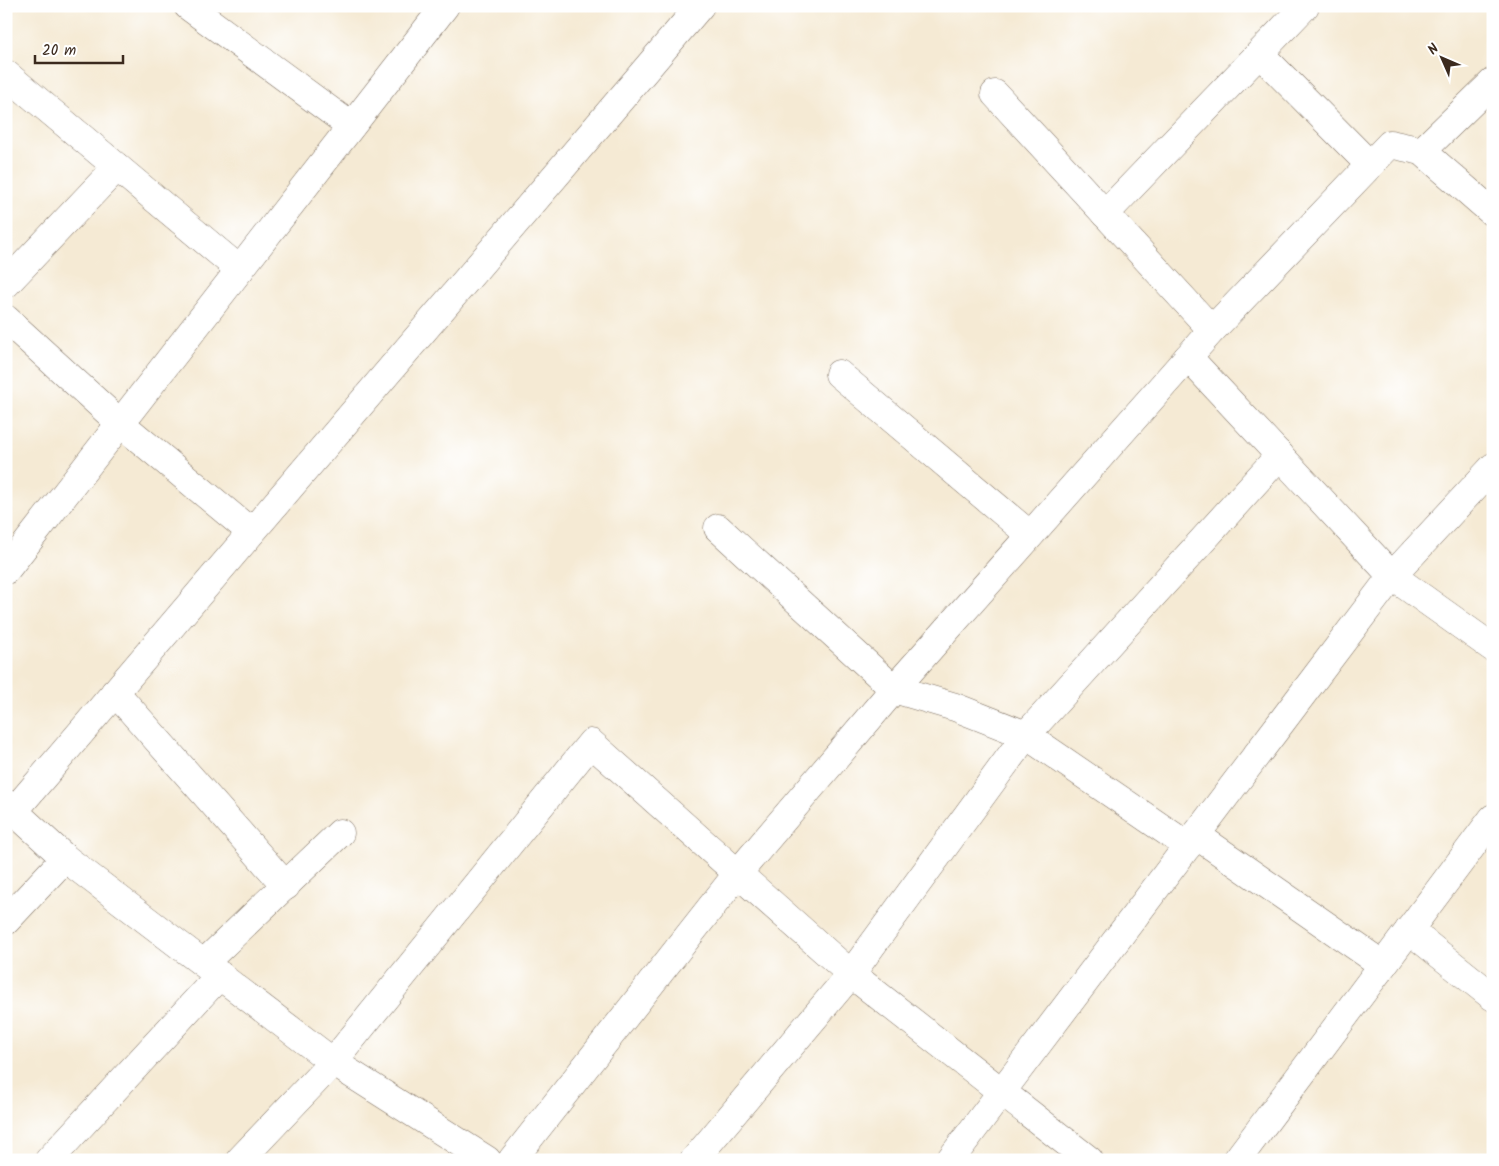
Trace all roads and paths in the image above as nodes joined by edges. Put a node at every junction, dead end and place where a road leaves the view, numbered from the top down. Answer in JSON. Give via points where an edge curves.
{"nodes":[{"id":1,"x":188,"y":6,"type":"edge"},
{"id":2,"x":445,"y":6,"type":"edge"},
{"id":3,"x":700,"y":6,"type":"edge"},
{"id":4,"x":1305,"y":6,"type":"edge"},
{"id":5,"x":1260,"y":54,"type":"junction"},
{"id":6,"x":6,"y":74,"type":"edge"},
{"id":7,"x":1493,"y":82,"type":"edge"},
{"id":8,"x":995,"y":94,"type":"dead end"},
{"id":9,"x":351,"y":126,"type":"junction"},
{"id":10,"x":1422,"y":151,"type":"junction"},
{"id":11,"x":1370,"y":165,"type":"junction"},
{"id":12,"x":117,"y":167,"type":"junction"},
{"id":13,"x":1493,"y":213,"type":"edge"},
{"id":14,"x":1105,"y":214,"type":"junction"},
{"id":15,"x":240,"y":270,"type":"junction"},
{"id":16,"x":6,"y":284,"type":"edge"},
{"id":17,"x":6,"y":319,"type":"edge"},
{"id":18,"x":1212,"y":330,"type":"junction"},
{"id":19,"x":1188,"y":356,"type":"junction"},
{"id":20,"x":839,"y":374,"type":"dead end"},
{"id":21,"x":120,"y":423,"type":"junction"},
{"id":22,"x":1280,"y":455,"type":"junction"},
{"id":23,"x":1493,"y":467,"type":"edge"},
{"id":24,"x":718,"y":528,"type":"dead end"},
{"id":25,"x":251,"y":532,"type":"junction"},
{"id":26,"x":1030,"y":535,"type":"junction"},
{"id":27,"x":6,"y":570,"type":"edge"},
{"id":28,"x":1392,"y":576,"type":"junction"},
{"id":29,"x":1490,"y":641,"type":"edge"},
{"id":30,"x":894,"y":689,"type":"junction"},
{"id":31,"x":115,"y":692,"type":"junction"},
{"id":32,"x":1026,"y":735,"type":"junction"},
{"id":33,"x":10,"y":807,"type":"edge"},
{"id":34,"x":1493,"y":818,"type":"edge"},
{"id":35,"x":340,"y":833,"type":"dead end"},
{"id":36,"x":1192,"y":841,"type":"junction"},
{"id":37,"x":65,"y":858,"type":"junction"},
{"id":38,"x":738,"y":873,"type":"junction"},
{"id":39,"x":286,"y":886,"type":"junction"},
{"id":40,"x":6,"y":921,"type":"edge"},
{"id":41,"x":1409,"y":930,"type":"junction"},
{"id":42,"x":1383,"y":965,"type":"junction"},
{"id":43,"x":212,"y":969,"type":"junction"},
{"id":44,"x":852,"y":974,"type":"junction"},
{"id":45,"x":1493,"y":998,"type":"edge"},
{"id":46,"x":333,"y":1062,"type":"junction"},
{"id":47,"x":1002,"y":1092,"type":"junction"},
{"id":48,"x":49,"y":1160,"type":"edge"},
{"id":49,"x":240,"y":1160,"type":"edge"},
{"id":50,"x":487,"y":1160,"type":"edge"},
{"id":51,"x":512,"y":1160,"type":"edge"},
{"id":52,"x":694,"y":1160,"type":"edge"},
{"id":53,"x":950,"y":1160,"type":"edge"},
{"id":54,"x":1089,"y":1160,"type":"edge"},
{"id":55,"x":1237,"y":1160,"type":"edge"}],
"edges":[{"from":1,"to":9,"type":"street"},
{"from":2,"to":9,"type":"street"},
{"from":3,"to":25,"type":"street"},
{"from":4,"to":5,"type":"street"},
{"from":5,"to":11,"type":"street"},
{"from":5,"to":14,"type":"street"},
{"from":6,"to":12,"type":"street"},
{"from":7,"to":10,"type":"street"},
{"from":8,"to":14,"type":"street"},
{"from":9,"to":15,"type":"street"},
{"from":10,"to":11,"type":"street","via":[[1390,144]]},
{"from":10,"to":13,"type":"street"},
{"from":11,"to":18,"type":"street"},
{"from":12,"to":15,"type":"street"},
{"from":12,"to":16,"type":"street"},
{"from":14,"to":18,"type":"street"},
{"from":15,"to":21,"type":"street"},
{"from":17,"to":21,"type":"street"},
{"from":18,"to":19,"type":"street"},
{"from":19,"to":22,"type":"street"},
{"from":19,"to":26,"type":"street"},
{"from":20,"to":26,"type":"street"},
{"from":21,"to":25,"type":"street"},
{"from":21,"to":27,"type":"street"},
{"from":22,"to":28,"type":"street"},
{"from":22,"to":32,"type":"street"},
{"from":23,"to":28,"type":"street"},
{"from":24,"to":30,"type":"street"},
{"from":25,"to":31,"type":"street"},
{"from":26,"to":30,"type":"street"},
{"from":28,"to":29,"type":"street"},
{"from":28,"to":36,"type":"street"},
{"from":30,"to":32,"type":"street","via":[[955,707]]},
{"from":30,"to":38,"type":"street"},
{"from":31,"to":33,"type":"street"},
{"from":31,"to":39,"type":"street"},
{"from":32,"to":36,"type":"street"},
{"from":32,"to":44,"type":"street"},
{"from":33,"to":37,"type":"street"},
{"from":34,"to":41,"type":"street"},
{"from":35,"to":39,"type":"street"},
{"from":36,"to":42,"type":"street"},
{"from":36,"to":47,"type":"street"},
{"from":37,"to":40,"type":"street"},
{"from":37,"to":43,"type":"street"},
{"from":38,"to":44,"type":"street"},
{"from":38,"to":46,"type":"street","via":[[591,743]]},
{"from":38,"to":51,"type":"street"},
{"from":39,"to":43,"type":"street"},
{"from":41,"to":42,"type":"street"},
{"from":41,"to":45,"type":"street"},
{"from":42,"to":55,"type":"street"},
{"from":43,"to":46,"type":"street"},
{"from":43,"to":48,"type":"street"},
{"from":44,"to":47,"type":"street"},
{"from":44,"to":52,"type":"street"},
{"from":46,"to":49,"type":"street"},
{"from":46,"to":50,"type":"street"},
{"from":47,"to":53,"type":"street"},
{"from":47,"to":54,"type":"street"}]}
